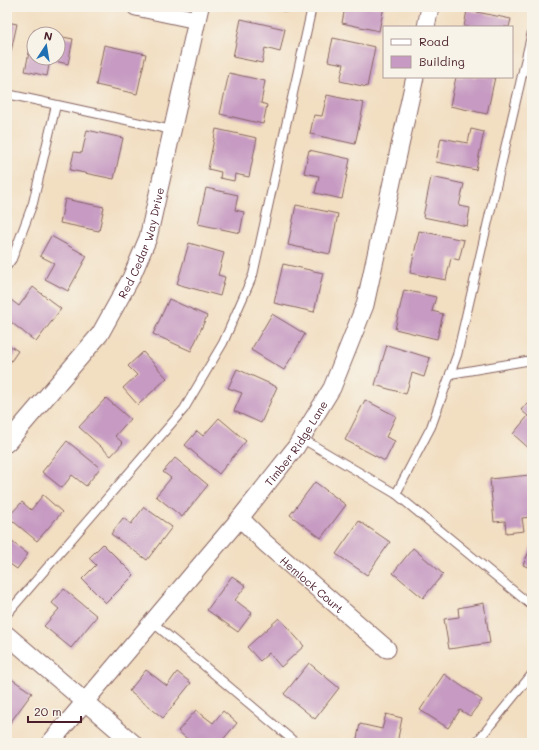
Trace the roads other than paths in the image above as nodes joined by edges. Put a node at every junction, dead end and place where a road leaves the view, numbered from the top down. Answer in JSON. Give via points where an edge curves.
{"nodes":[{"id":1,"x":136,"y":7,"type":"edge"},
{"id":2,"x":312,"y":7,"type":"edge"},
{"id":3,"x":430,"y":7,"type":"edge"},
{"id":4,"x":198,"y":14,"type":"edge"},
{"id":5,"x":426,"y":26,"type":"edge"},
{"id":6,"x":532,"y":32,"type":"edge"},
{"id":7,"x":415,"y":78,"type":"edge"},
{"id":8,"x":7,"y":94,"type":"edge"},
{"id":9,"x":56,"y":105,"type":"junction"},
{"id":10,"x":172,"y":130,"type":"junction"},
{"id":11,"x":7,"y":266,"type":"edge"},
{"id":12,"x":532,"y":360,"type":"edge"},
{"id":13,"x":450,"y":374,"type":"junction"},
{"id":14,"x":301,"y":438,"type":"junction"},
{"id":15,"x":7,"y":443,"type":"edge"},
{"id":16,"x":396,"y":494,"type":"junction"},
{"id":17,"x":240,"y":518,"type":"junction"},
{"id":18,"x":532,"y":606,"type":"edge"},
{"id":19,"x":7,"y":614,"type":"edge"},
{"id":20,"x":152,"y":622,"type":"junction"},
{"id":21,"x":7,"y":635,"type":"edge"},
{"id":22,"x":387,"y":649,"type":"dead end"},
{"id":23,"x":532,"y":674,"type":"edge"},
{"id":24,"x":85,"y":702,"type":"junction"},
{"id":25,"x":50,"y":743,"type":"edge"},
{"id":26,"x":133,"y":743,"type":"edge"},
{"id":27,"x":296,"y":743,"type":"edge"},
{"id":28,"x":476,"y":743,"type":"edge"}],
"edges":[{"from":1,"to":4,"type":"street"},
{"from":2,"to":19,"type":"lane","via":[[254,275],[223,343],[184,409]]},
{"from":3,"to":5,"type":"street"},
{"from":4,"to":10,"type":"street","name":"Red Cedar Way Drive"},
{"from":6,"to":13,"type":"lane","via":[[459,347]]},
{"from":7,"to":14,"type":"street","name":"Timber Ridge Lane","via":[[364,305],[332,388]]},
{"from":8,"to":9,"type":"lane"},
{"from":9,"to":10,"type":"lane"},
{"from":9,"to":11,"type":"lane","via":[[33,203]]},
{"from":10,"to":15,"type":"street","name":"Red Cedar Way Drive","via":[[148,238],[131,278],[100,334]]},
{"from":12,"to":13,"type":"lane"},
{"from":13,"to":16,"type":"lane","via":[[431,427]]},
{"from":14,"to":16,"type":"lane"},
{"from":14,"to":17,"type":"street","name":"Timber Ridge Lane"},
{"from":16,"to":18,"type":"lane"},
{"from":17,"to":20,"type":"street","name":"Timber Ridge Lane"},
{"from":17,"to":22,"type":"street","name":"Hemlock Court","via":[[265,543]]},
{"from":20,"to":24,"type":"street","name":"Timber Ridge Lane"},
{"from":20,"to":27,"type":"lane"},
{"from":21,"to":24,"type":"street"},
{"from":23,"to":28,"type":"lane"},
{"from":24,"to":25,"type":"street","name":"Timber Ridge Lane"},
{"from":24,"to":26,"type":"street"}]}
